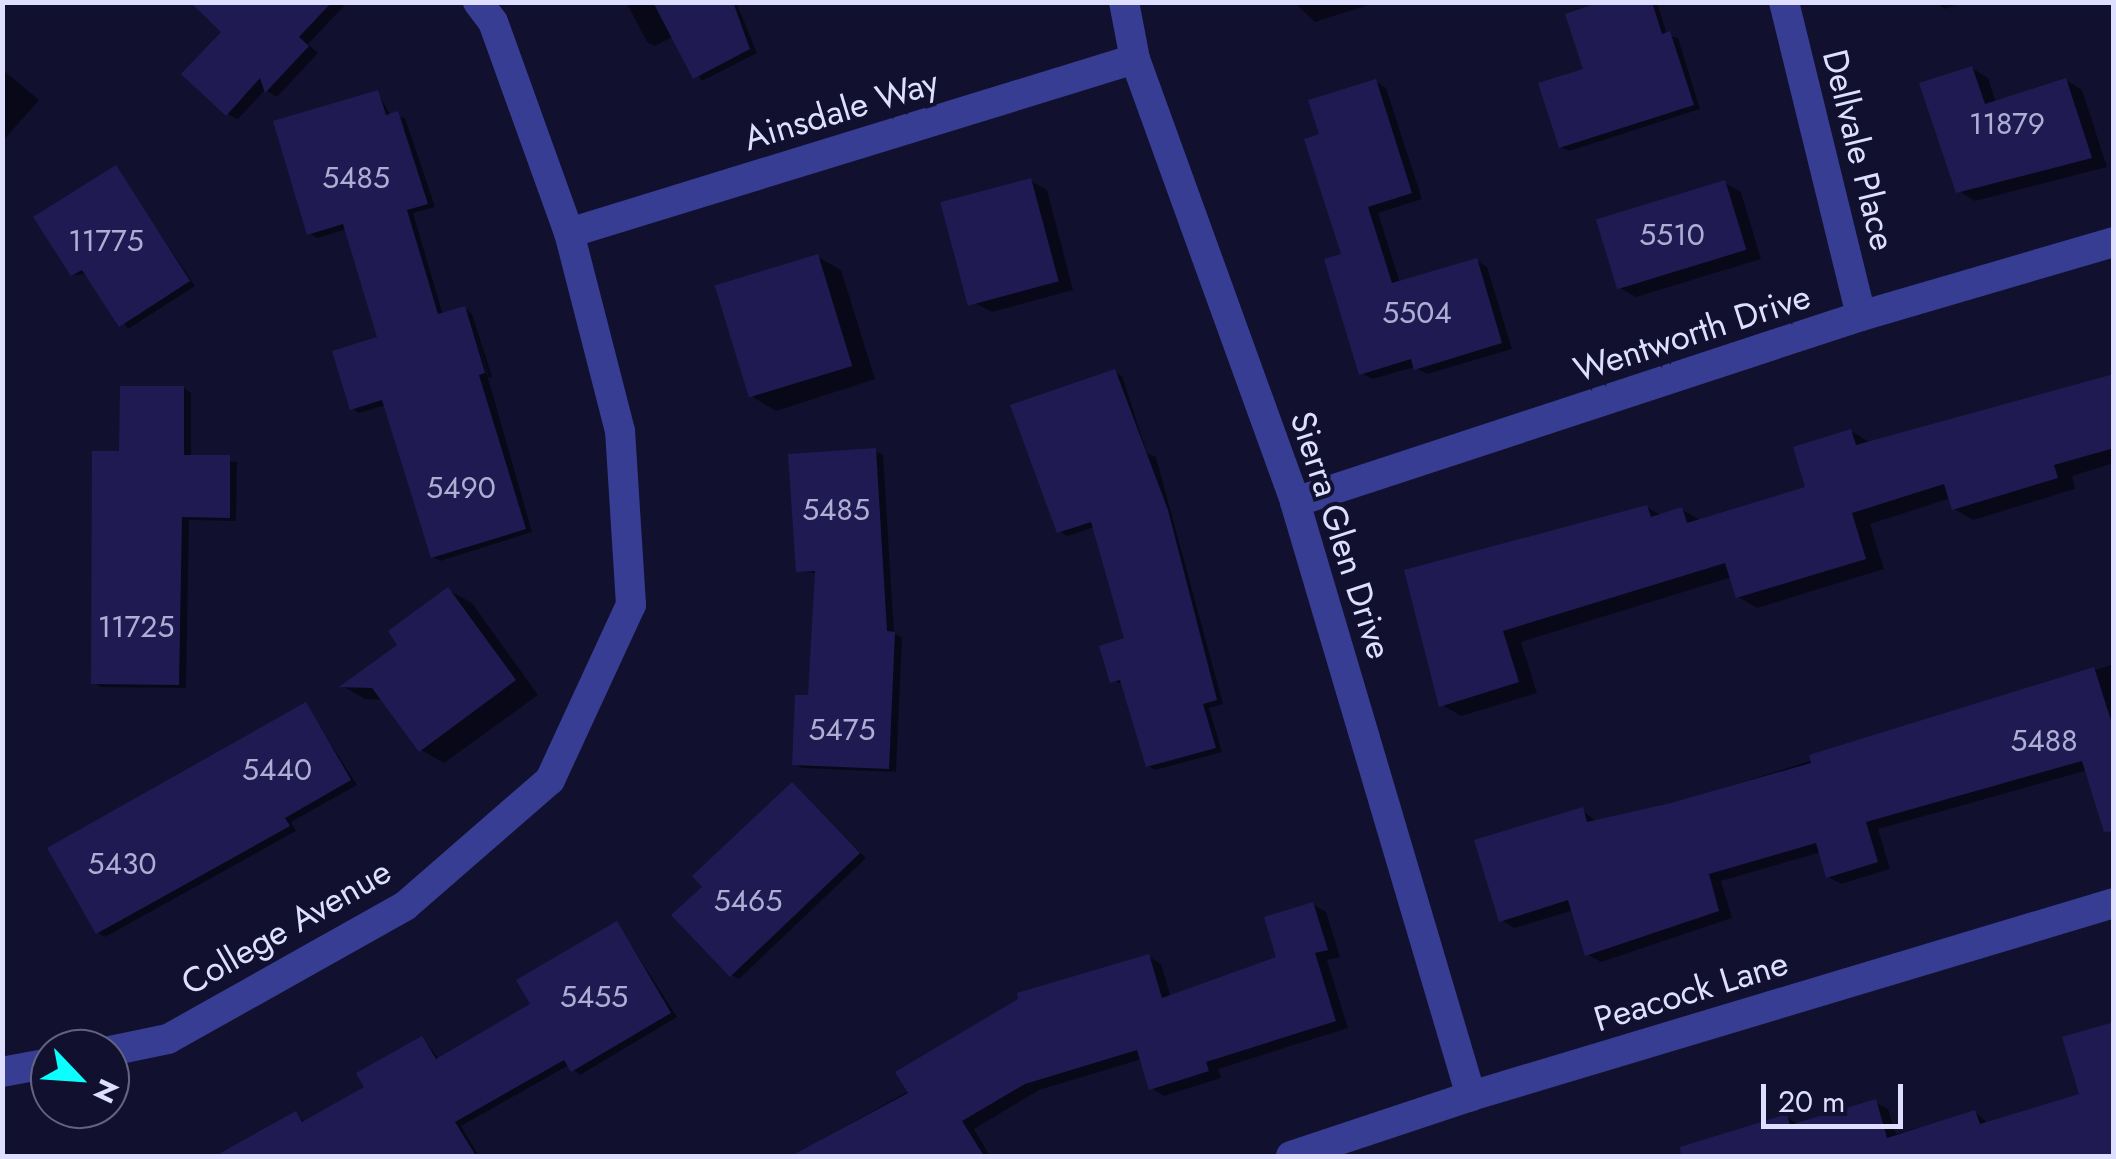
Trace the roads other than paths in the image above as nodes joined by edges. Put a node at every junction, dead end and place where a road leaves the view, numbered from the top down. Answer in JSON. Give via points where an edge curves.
{"nodes":[{"id":1,"x":478,"y":2,"type":"edge"},
{"id":2,"x":1124,"y":2,"type":"edge"},
{"id":3,"x":1784,"y":2,"type":"edge"},
{"id":4,"x":1135,"y":59,"type":"junction"},
{"id":5,"x":570,"y":233,"type":"junction"},
{"id":6,"x":2114,"y":242,"type":"edge"},
{"id":7,"x":1862,"y":316,"type":"junction"},
{"id":8,"x":1295,"y":502,"type":"junction"},
{"id":9,"x":2114,"y":903,"type":"edge"},
{"id":10,"x":130,"y":1046,"type":"edge"},
{"id":11,"x":30,"y":1067,"type":"edge"},
{"id":12,"x":2,"y":1072,"type":"edge"},
{"id":13,"x":1471,"y":1096,"type":"junction"},
{"id":14,"x":1292,"y":1156,"type":"edge"}],
"edges":[{"from":1,"to":5,"type":"street","name":"College Avenue","via":[[493,22]]},
{"from":2,"to":4,"type":"street","name":"Sierra Glen Drive"},
{"from":3,"to":7,"type":"street","name":"Dellvale Place"},
{"from":4,"to":5,"type":"street","name":"Ainsdale Way"},
{"from":4,"to":8,"type":"street","name":"Sierra Glen Drive"},
{"from":5,"to":10,"type":"street","name":"College Avenue","via":[[620,431],[632,606],[550,780],[405,906],[168,1039]]},
{"from":6,"to":7,"type":"street","name":"Wentworth Drive"},
{"from":7,"to":8,"type":"street","name":"Wentworth Drive"},
{"from":8,"to":13,"type":"street","name":"Sierra Glen Drive"},
{"from":9,"to":13,"type":"street","name":"Peacock Lane"},
{"from":11,"to":12,"type":"street"},
{"from":13,"to":14,"type":"street","name":"Peacock Lane"}]}
